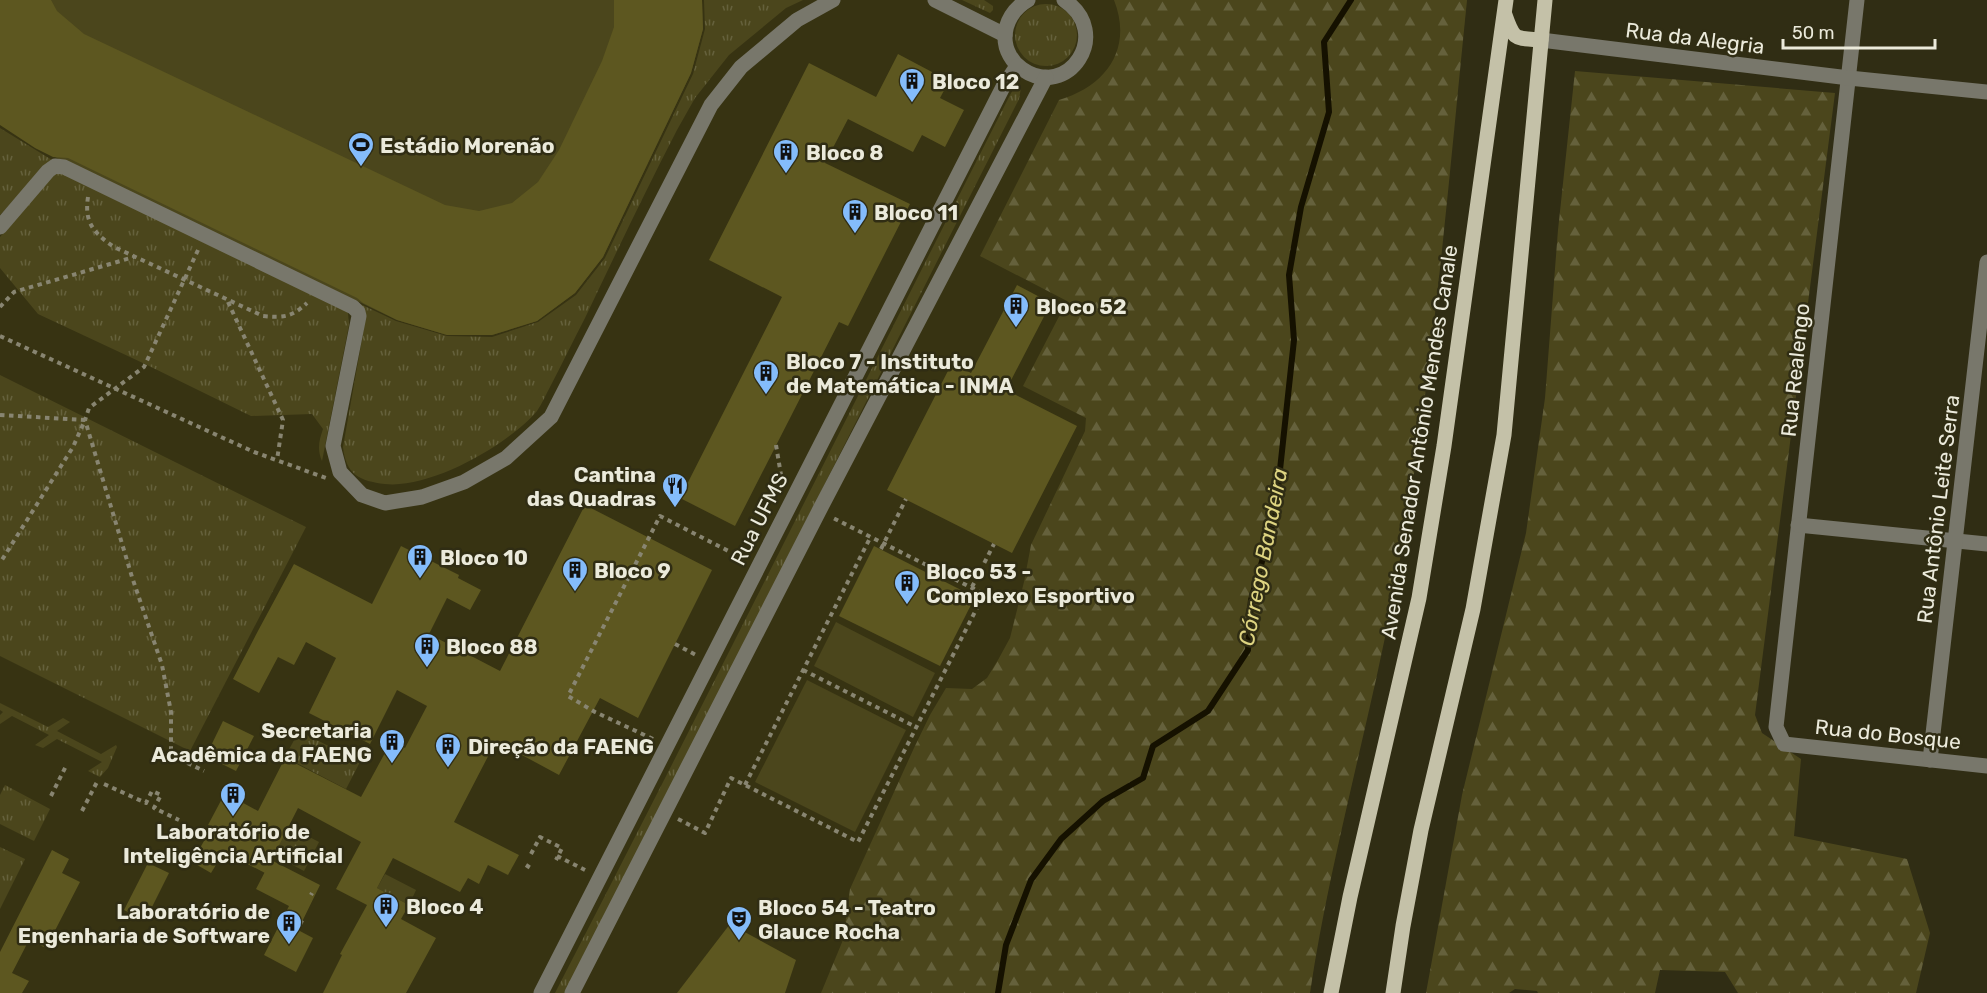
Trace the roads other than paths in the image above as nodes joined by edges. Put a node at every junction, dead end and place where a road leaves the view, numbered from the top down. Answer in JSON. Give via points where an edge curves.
{"nodes":[{"id":1,"x":833,"y":0,"type":"edge"},
{"id":2,"x":935,"y":0,"type":"edge"},
{"id":3,"x":1025,"y":0,"type":"edge"},
{"id":4,"x":1064,"y":0,"type":"edge"},
{"id":5,"x":1545,"y":0,"type":"edge"},
{"id":6,"x":1857,"y":0,"type":"edge"},
{"id":7,"x":1505,"y":8,"type":"edge"},
{"id":8,"x":1005,"y":35,"type":"junction"},
{"id":9,"x":1541,"y":40,"type":"junction"},
{"id":10,"x":1017,"y":66,"type":"junction"},
{"id":11,"x":1046,"y":77,"type":"junction"},
{"id":12,"x":1849,"y":78,"type":"junction"},
{"id":13,"x":1987,"y":92,"type":"edge"},
{"id":14,"x":0,"y":227,"type":"edge"},
{"id":15,"x":1987,"y":262,"type":"edge"},
{"id":16,"x":1798,"y":525,"type":"junction"},
{"id":17,"x":1955,"y":541,"type":"junction"},
{"id":18,"x":1987,"y":544,"type":"edge"},
{"id":19,"x":1784,"y":744,"type":"joint"},
{"id":20,"x":1930,"y":760,"type":"junction"},
{"id":21,"x":1987,"y":766,"type":"edge"},
{"id":22,"x":541,"y":993,"type":"edge"},
{"id":23,"x":572,"y":993,"type":"edge"},
{"id":24,"x":1331,"y":993,"type":"edge"},
{"id":25,"x":1393,"y":993,"type":"edge"}],
"edges":[{"from":1,"to":14,"type":"street","via":[[797,20],[741,67],[711,105],[551,417],[506,458],[464,482],[422,497],[385,503],[362,495],[340,472],[333,446],[358,316],[353,307],[64,167],[55,166],[48,171]]},
{"from":2,"to":8,"type":"street"},
{"from":3,"to":8,"type":"street","via":[[1009,19]]},
{"from":4,"to":11,"type":"street","via":[[1081,16],[1086,28],[1083,54],[1065,72]]},
{"from":5,"to":9,"type":"main road"},
{"from":6,"to":12,"type":"street","name":"Rua Realengo"},
{"from":7,"to":9,"type":"main road","via":[[1512,34]]},
{"from":7,"to":24,"type":"main road","name":"Avenida Senador Antônio Mendes Canale","via":[[1419,598]]},
{"from":8,"to":10,"type":"street","via":[[1009,55]]},
{"from":9,"to":12,"type":"street","name":"Rua da Alegria"},
{"from":9,"to":25,"type":"main road","via":[[1504,435],[1473,609],[1421,830]]},
{"from":10,"to":11,"type":"street"},
{"from":10,"to":22,"type":"street","name":"Rua UFMS"},
{"from":11,"to":23,"type":"street"},
{"from":12,"to":13,"type":"street","name":"Rua da Alegria"},
{"from":12,"to":16,"type":"street","name":"Rua Realengo"},
{"from":15,"to":17,"type":"street","name":"Rua Antônio Leite Serra"},
{"from":16,"to":17,"type":"street"},
{"from":16,"to":19,"type":"street","name":"Rua Realengo","via":[[1776,727]]},
{"from":17,"to":18,"type":"street"},
{"from":17,"to":20,"type":"street","name":"Rua Antônio Leite Serra"},
{"from":19,"to":20,"type":"street","name":"Rua do Bosque"},
{"from":20,"to":21,"type":"street","name":"Rua do Bosque"}]}
